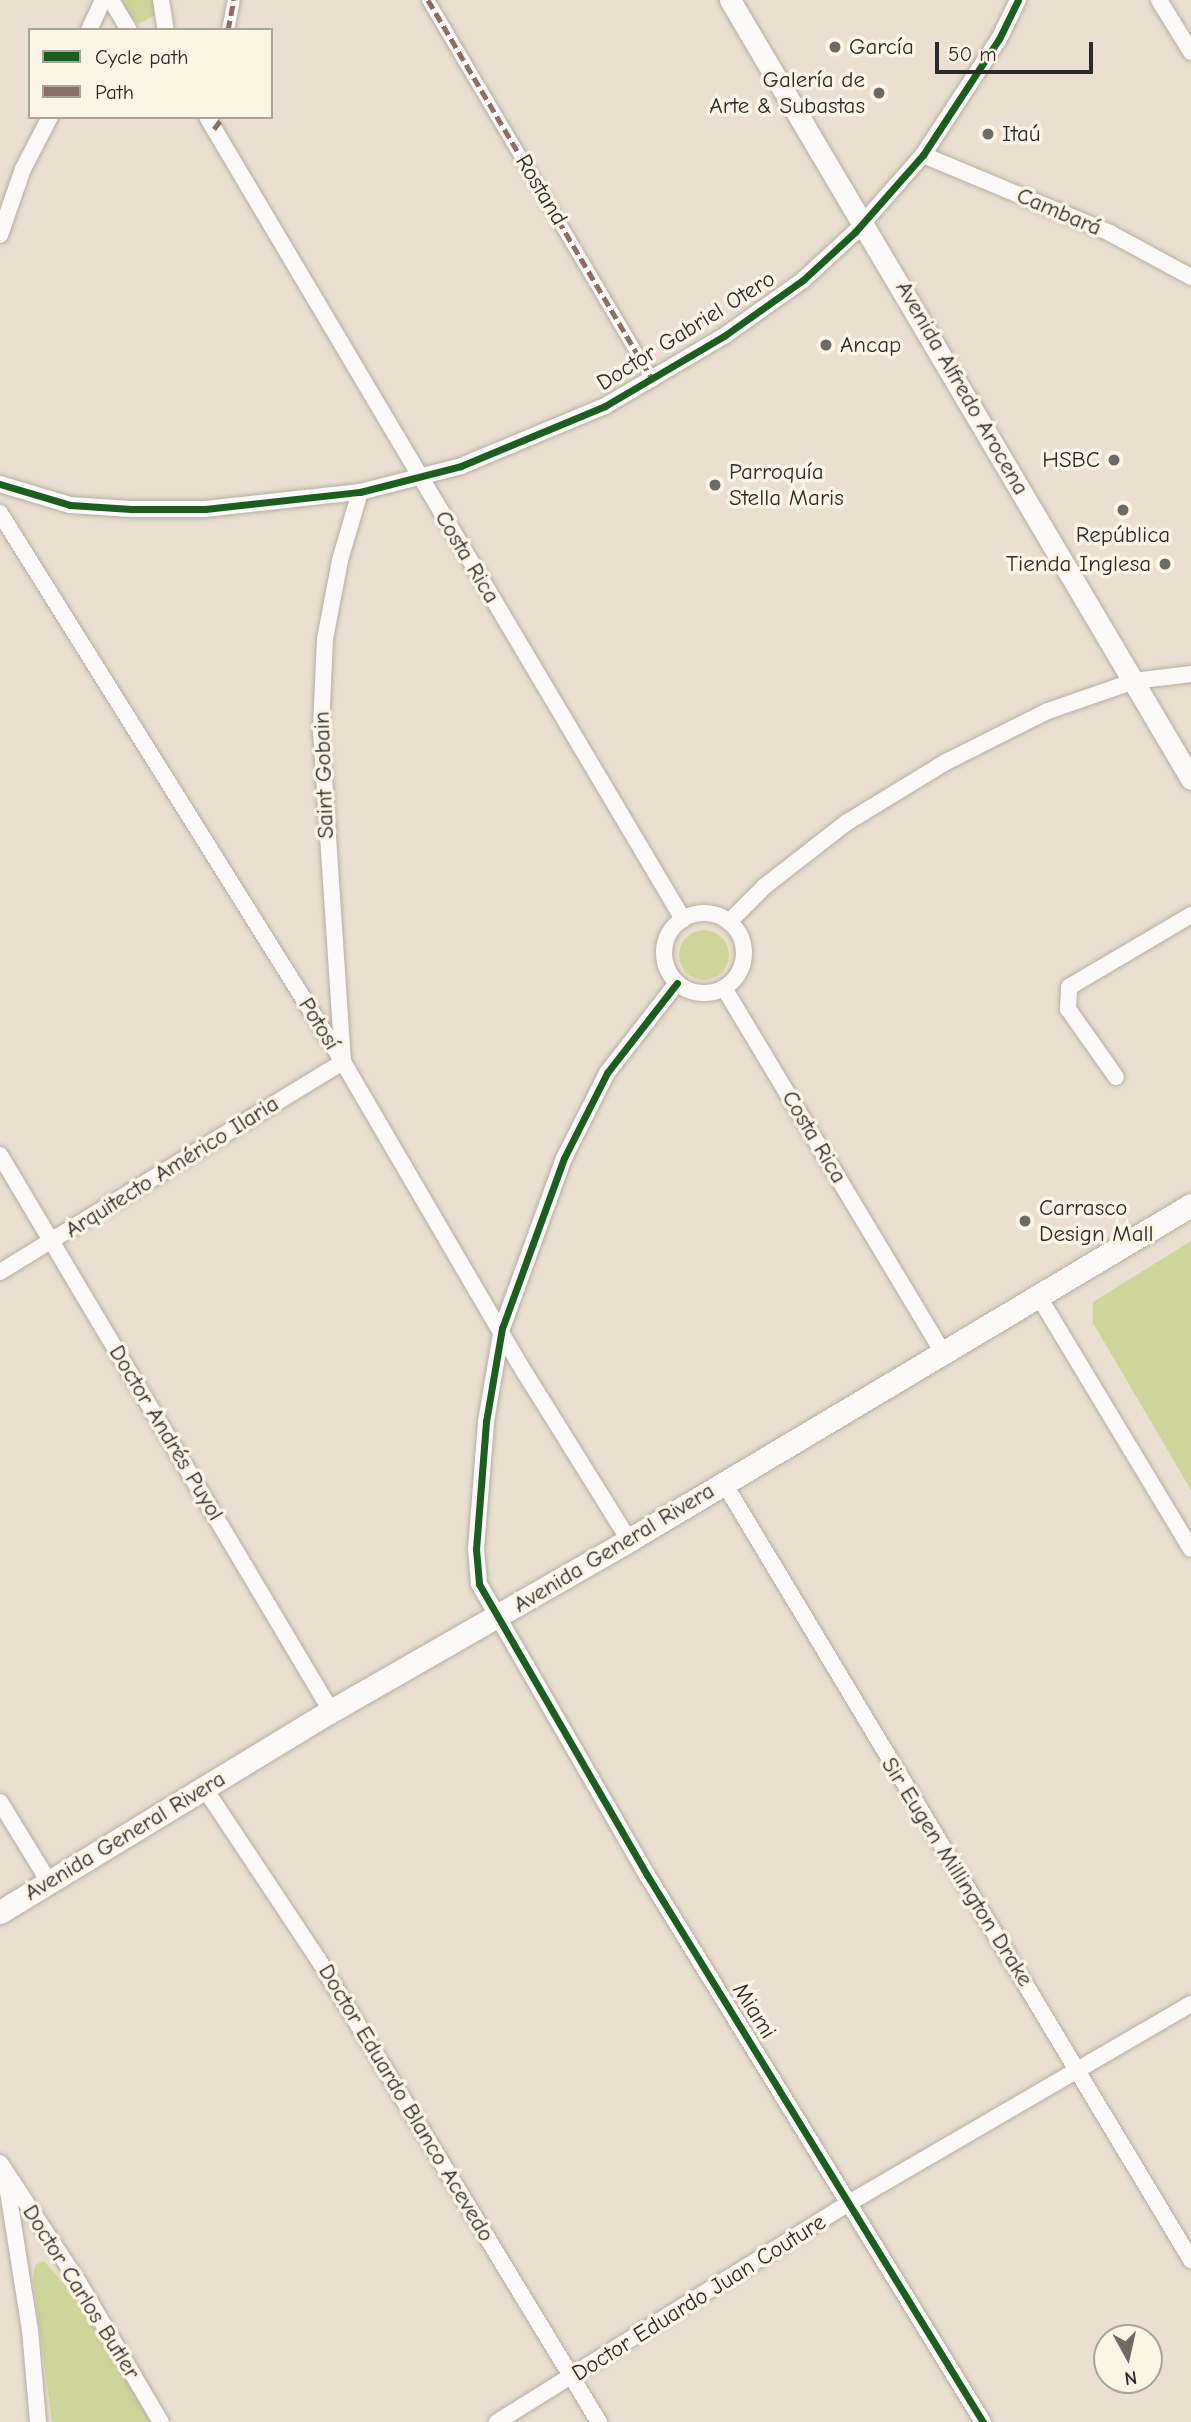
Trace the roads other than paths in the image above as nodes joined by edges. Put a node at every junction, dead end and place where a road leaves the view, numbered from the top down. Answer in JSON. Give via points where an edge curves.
{"nodes":[{"id":1,"x":103,"y":0,"type":"edge"},
{"id":2,"x":111,"y":0,"type":"edge"},
{"id":3,"x":234,"y":0,"type":"edge"},
{"id":4,"x":428,"y":0,"type":"edge"},
{"id":5,"x":730,"y":0,"type":"edge"},
{"id":6,"x":1018,"y":0,"type":"edge"},
{"id":7,"x":1159,"y":0,"type":"edge"},
{"id":8,"x":90,"y":28,"type":"edge"},
{"id":9,"x":129,"y":28,"type":"edge"},
{"id":10,"x":228,"y":28,"type":"edge"},
{"id":11,"x":1191,"y":52,"type":"edge"},
{"id":12,"x":49,"y":119,"type":"edge"},
{"id":13,"x":215,"y":121,"type":"edge"},
{"id":14,"x":923,"y":155,"type":"junction"},
{"id":15,"x":864,"y":221,"type":"junction"},
{"id":16,"x":0,"y":234,"type":"edge"},
{"id":17,"x":1191,"y":277,"type":"edge"},
{"id":18,"x":653,"y":380,"type":"junction"},
{"id":19,"x":421,"y":479,"type":"junction"},
{"id":20,"x":0,"y":484,"type":"edge"},
{"id":21,"x":360,"y":492,"type":"junction"},
{"id":22,"x":0,"y":513,"type":"edge"},
{"id":23,"x":1191,"y":674,"type":"edge"},
{"id":24,"x":1134,"y":681,"type":"junction"},
{"id":25,"x":1191,"y":779,"type":"edge"},
{"id":26,"x":1191,"y":915,"type":"edge"},
{"id":27,"x":683,"y":919,"type":"junction"},
{"id":28,"x":729,"y":922,"type":"junction"},
{"id":29,"x":677,"y":983,"type":"junction"},
{"id":30,"x":724,"y":988,"type":"junction"},
{"id":31,"x":343,"y":1062,"type":"junction"},
{"id":32,"x":1116,"y":1077,"type":"dead end"},
{"id":33,"x":0,"y":1155,"type":"edge"},
{"id":34,"x":1191,"y":1205,"type":"edge"},
{"id":35,"x":51,"y":1241,"type":"junction"},
{"id":36,"x":0,"y":1272,"type":"edge"},
{"id":37,"x":1039,"y":1297,"type":"junction"},
{"id":38,"x":502,"y":1328,"type":"junction"},
{"id":39,"x":943,"y":1353,"type":"junction"},
{"id":40,"x":723,"y":1483,"type":"junction"},
{"id":41,"x":629,"y":1540,"type":"junction"},
{"id":42,"x":1191,"y":1549,"type":"edge"},
{"id":43,"x":496,"y":1617,"type":"junction"},
{"id":44,"x":331,"y":1711,"type":"junction"},
{"id":45,"x":205,"y":1788,"type":"junction"},
{"id":46,"x":0,"y":1802,"type":"edge"},
{"id":47,"x":49,"y":1882,"type":"junction"},
{"id":48,"x":0,"y":1912,"type":"edge"},
{"id":49,"x":1191,"y":2004,"type":"edge"},
{"id":50,"x":1078,"y":2069,"type":"junction"},
{"id":51,"x":3,"y":2168,"type":"edge"},
{"id":52,"x":849,"y":2203,"type":"junction"},
{"id":53,"x":1191,"y":2260,"type":"edge"},
{"id":54,"x":573,"y":2378,"type":"junction"},
{"id":55,"x":38,"y":2422,"type":"edge"},
{"id":56,"x":161,"y":2422,"type":"edge"},
{"id":57,"x":497,"y":2422,"type":"edge"},
{"id":58,"x":599,"y":2422,"type":"edge"},
{"id":59,"x":982,"y":2422,"type":"edge"}],
"edges":[{"from":1,"to":8,"type":"street"},
{"from":2,"to":9,"type":"street"},
{"from":3,"to":10,"type":"street"},
{"from":4,"to":18,"type":"street","name":"Rostand"},
{"from":5,"to":15,"type":"street","name":"Avenida Alfredo Arocena"},
{"from":6,"to":14,"type":"street","name":"Doctor Gabriel Otero","via":[[999,39]]},
{"from":7,"to":11,"type":"street"},
{"from":12,"to":16,"type":"street","via":[[23,170]]},
{"from":13,"to":19,"type":"street","name":"Costa Rica"},
{"from":14,"to":15,"type":"street","name":"Doctor Gabriel Otero"},
{"from":14,"to":17,"type":"street","name":"Cambará","via":[[1110,233]]},
{"from":15,"to":18,"type":"street","name":"Doctor Gabriel Otero","via":[[803,279]]},
{"from":15,"to":24,"type":"street","name":"Avenida Alfredo Arocena"},
{"from":18,"to":19,"type":"street","name":"Doctor Gabriel Otero","via":[[536,438]]},
{"from":19,"to":21,"type":"street","name":"Doctor Gabriel Otero"},
{"from":19,"to":27,"type":"street","name":"Costa Rica"},
{"from":20,"to":21,"type":"street","name":"Doctor Gabriel Otero","via":[[70,505],[131,509],[205,509]]},
{"from":21,"to":31,"type":"street","name":"Saint Gobain","via":[[325,639],[321,727]]},
{"from":22,"to":31,"type":"street","name":"Potosí"},
{"from":23,"to":24,"type":"street"},
{"from":24,"to":25,"type":"street","name":"Avenida Alfredo Arocena"},
{"from":24,"to":28,"type":"street","via":[[1048,712],[946,762],[846,823],[765,886]]},
{"from":26,"to":32,"type":"street","via":[[1069,987],[1068,1009]]},
{"from":27,"to":28,"type":"street","via":[[711,914]]},
{"from":27,"to":29,"type":"street","via":[[670,932],[664,950],[666,968]]},
{"from":28,"to":30,"type":"street","via":[[741,940],[743,962]]},
{"from":29,"to":30,"type":"street","via":[[700,993]]},
{"from":29,"to":38,"type":"street","name":"Miami","via":[[607,1073],[564,1158]]},
{"from":30,"to":39,"type":"street","name":"Costa Rica"},
{"from":31,"to":35,"type":"street","name":"Arquitecto Américo Ilaria"},
{"from":31,"to":38,"type":"street","name":"Potosí"},
{"from":33,"to":35,"type":"street","name":"Doctor Andrés Puyol"},
{"from":34,"to":37,"type":"main road","name":"Avenida General Rivera"},
{"from":35,"to":36,"type":"street","name":"Arquitecto Américo Ilaria"},
{"from":35,"to":44,"type":"street","name":"Doctor Andrés Puyol"},
{"from":37,"to":39,"type":"main road","name":"Avenida General Rivera"},
{"from":37,"to":42,"type":"street"},
{"from":38,"to":41,"type":"street","name":"Potosí"},
{"from":38,"to":43,"type":"street","name":"Miami","via":[[486,1422],[476,1549],[479,1584]]},
{"from":39,"to":40,"type":"main road","name":"Avenida General Rivera"},
{"from":40,"to":41,"type":"main road","name":"Avenida General Rivera"},
{"from":40,"to":50,"type":"street","name":"Sir Eugen Millington Drake"},
{"from":41,"to":43,"type":"main road","name":"Avenida General Rivera"},
{"from":43,"to":44,"type":"main road","name":"Avenida General Rivera"},
{"from":43,"to":52,"type":"street","name":"Miami"},
{"from":44,"to":45,"type":"main road","name":"Avenida General Rivera"},
{"from":45,"to":47,"type":"main road","name":"Avenida General Rivera"},
{"from":45,"to":54,"type":"street","name":"Doctor Eduardo Blanco Acevedo","via":[[325,1971]]},
{"from":46,"to":47,"type":"street"},
{"from":47,"to":48,"type":"main road","name":"Avenida General Rivera"},
{"from":49,"to":50,"type":"street","name":"Doctor Eduardo Juan Couture"},
{"from":50,"to":52,"type":"street","name":"Doctor Eduardo Juan Couture"},
{"from":50,"to":53,"type":"street","name":"Sir Eugen Millington Drake"},
{"from":51,"to":55,"type":"street","via":[[30,2330]]},
{"from":51,"to":56,"type":"street","name":"Doctor Carlos Butler","via":[[79,2283]]},
{"from":52,"to":54,"type":"street","name":"Doctor Eduardo Juan Couture"},
{"from":52,"to":59,"type":"street","name":"Miami"},
{"from":54,"to":57,"type":"street","name":"Doctor Eduardo Juan Couture"},
{"from":54,"to":58,"type":"street","name":"Doctor Eduardo Blanco Acevedo"}]}
